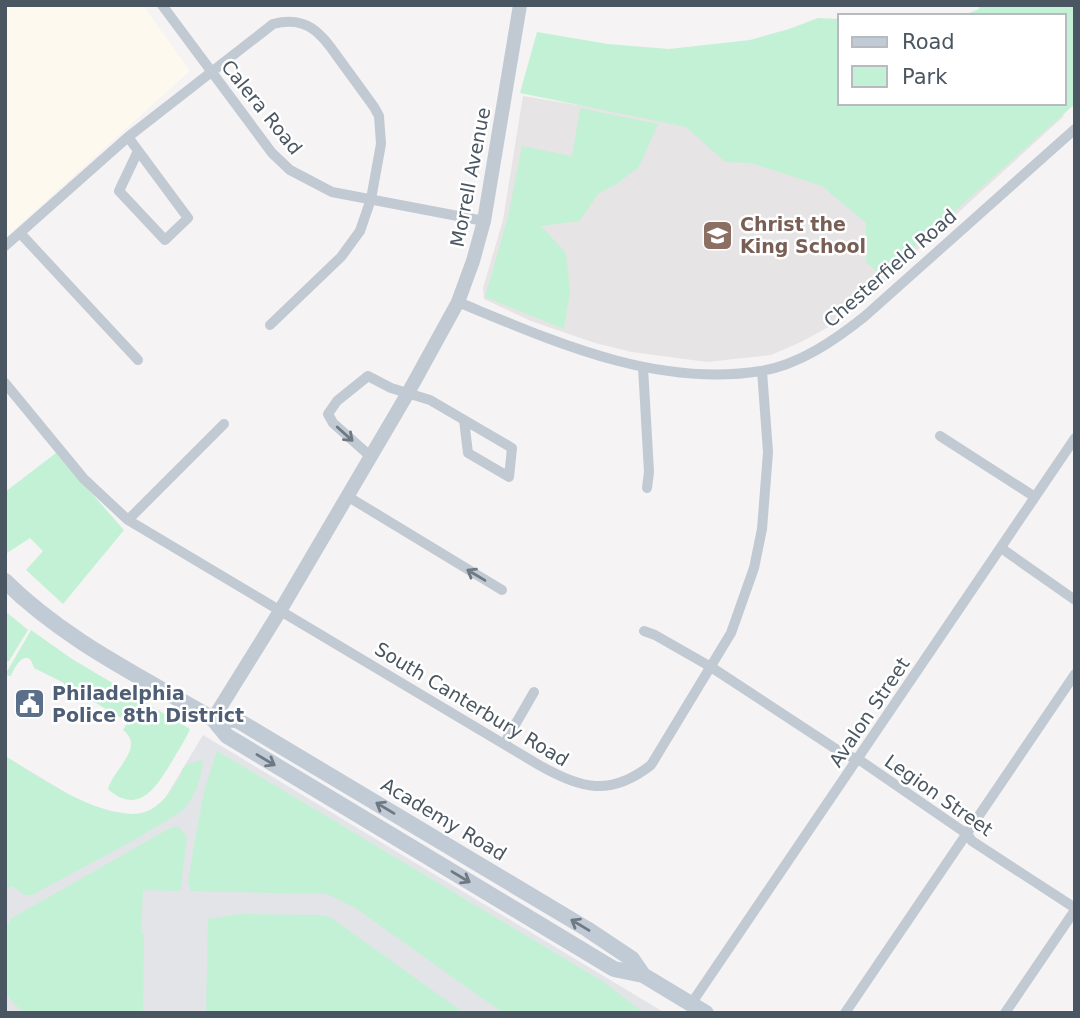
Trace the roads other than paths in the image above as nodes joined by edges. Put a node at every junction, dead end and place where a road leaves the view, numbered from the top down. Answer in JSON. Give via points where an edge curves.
{"nodes":[{"id":1,"x":162,"y":5,"type":"edge"},
{"id":2,"x":520,"y":5,"type":"edge"},
{"id":3,"x":211,"y":72,"type":"junction"},
{"id":4,"x":1075,"y":129,"type":"edge"},
{"id":5,"x":128,"y":137,"type":"junction"},
{"id":6,"x":138,"y":150,"type":"junction"},
{"id":7,"x":371,"y":199,"type":"junction"},
{"id":8,"x":484,"y":221,"type":"junction"},
{"id":9,"x":20,"y":233,"type":"junction"},
{"id":10,"x":5,"y":246,"type":"edge"},
{"id":11,"x":458,"y":302,"type":"junction"},
{"id":12,"x":270,"y":326,"type":"dead end"},
{"id":13,"x":138,"y":360,"type":"dead end"},
{"id":14,"x":643,"y":367,"type":"junction"},
{"id":15,"x":762,"y":371,"type":"junction"},
{"id":16,"x":5,"y":383,"type":"edge"},
{"id":17,"x":408,"y":393,"type":"junction"},
{"id":18,"x":464,"y":420,"type":"junction"},
{"id":19,"x":224,"y":424,"type":"dead end"},
{"id":20,"x":940,"y":436,"type":"dead end"},
{"id":21,"x":1075,"y":438,"type":"edge"},
{"id":22,"x":370,"y":456,"type":"junction"},
{"id":23,"x":648,"y":488,"type":"dead end"},
{"id":24,"x":346,"y":496,"type":"junction"},
{"id":25,"x":1035,"y":497,"type":"junction"},
{"id":26,"x":128,"y":520,"type":"junction"},
{"id":27,"x":1001,"y":548,"type":"junction"},
{"id":28,"x":5,"y":581,"type":"edge"},
{"id":29,"x":502,"y":590,"type":"dead end"},
{"id":30,"x":1075,"y":600,"type":"edge"},
{"id":31,"x":280,"y":611,"type":"junction"},
{"id":32,"x":644,"y":631,"type":"dead end"},
{"id":33,"x":711,"y":667,"type":"junction"},
{"id":34,"x":1075,"y":674,"type":"edge"},
{"id":35,"x":534,"y":692,"type":"dead end"},
{"id":36,"x":213,"y":719,"type":"junction"},
{"id":37,"x":504,"y":744,"type":"junction"},
{"id":38,"x":858,"y":760,"type":"junction"},
{"id":39,"x":967,"y":834,"type":"junction"},
{"id":40,"x":1075,"y":909,"type":"edge"},
{"id":41,"x":691,"y":1004,"type":"junction"},
{"id":42,"x":706,"y":1013,"type":"edge"},
{"id":43,"x":845,"y":1013,"type":"edge"},
{"id":44,"x":1005,"y":1013,"type":"edge"}],
"edges":[{"from":1,"to":3,"type":"street","name":"Calera Road"},
{"from":2,"to":8,"type":"street","name":"Morrell Avenue"},
{"from":3,"to":5,"type":"street"},
{"from":3,"to":7,"type":"street","name":"Calera Road","via":[[290,170],[332,192]]},
{"from":3,"to":7,"type":"street","via":[[273,24],[294,21],[323,36],[379,116],[381,144]]},
{"from":4,"to":15,"type":"street","name":"Chesterfield Road","via":[[835,340]]},
{"from":5,"to":6,"type":"street"},
{"from":5,"to":9,"type":"street"},
{"from":6,"to":6,"type":"street","via":[[119,191],[165,240],[188,218]]},
{"from":7,"to":8,"type":"street","name":"Calera Road"},
{"from":7,"to":12,"type":"street","via":[[354,243]]},
{"from":8,"to":11,"type":"street","name":"Morrell Avenue"},
{"from":9,"to":10,"type":"street"},
{"from":9,"to":13,"type":"street"},
{"from":11,"to":14,"type":"street","name":"Chesterfield Road","via":[[585,352]]},
{"from":11,"to":17,"type":"street","name":"Morrell Avenue"},
{"from":14,"to":15,"type":"street","name":"Chesterfield Road","via":[[693,373]]},
{"from":14,"to":23,"type":"street"},
{"from":15,"to":33,"type":"street","name":"South Canterbury Road","via":[[768,452],[762,529],[745,598]]},
{"from":16,"to":26,"type":"street","name":"South Canterbury Road","via":[[84,479]]},
{"from":17,"to":18,"type":"street"},
{"from":17,"to":22,"type":"street","name":"Morrell Avenue"},
{"from":17,"to":22,"type":"street","one_way":true,"via":[[368,376],[328,414]]},
{"from":18,"to":18,"type":"street","via":[[468,453],[509,477],[512,448]]},
{"from":19,"to":26,"type":"street"},
{"from":20,"to":25,"type":"street"},
{"from":21,"to":25,"type":"street","name":"Avalon Street"},
{"from":22,"to":24,"type":"street","name":"Morrell Avenue"},
{"from":29,"to":24,"type":"street","one_way":true},
{"from":24,"to":31,"type":"street","name":"Morrell Avenue"},
{"from":25,"to":27,"type":"street","name":"Avalon Street"},
{"from":26,"to":31,"type":"street","name":"South Canterbury Road"},
{"from":27,"to":30,"type":"street"},
{"from":27,"to":38,"type":"street","name":"Avalon Street"},
{"from":28,"to":36,"type":"main road","via":[[79,640]]},
{"from":31,"to":36,"type":"street","name":"Morrell Avenue"},
{"from":31,"to":37,"type":"street","name":"South Canterbury Road"},
{"from":32,"to":33,"type":"street","name":"Legion Street"},
{"from":33,"to":37,"type":"street","name":"South Canterbury Road","via":[[651,765],[635,778],[613,786],[565,780]]},
{"from":33,"to":38,"type":"street","name":"Legion Street"},
{"from":34,"to":39,"type":"street"},
{"from":35,"to":37,"type":"street"},
{"from":36,"to":41,"type":"main road","via":[[227,736],[614,969],[643,975]]},
{"from":38,"to":39,"type":"street","name":"Legion Street"},
{"from":38,"to":41,"type":"street","name":"Avalon Street"},
{"from":39,"to":40,"type":"street","name":"Legion Street"},
{"from":39,"to":43,"type":"street"},
{"from":40,"to":44,"type":"street"},
{"from":41,"to":42,"type":"main road"}]}
